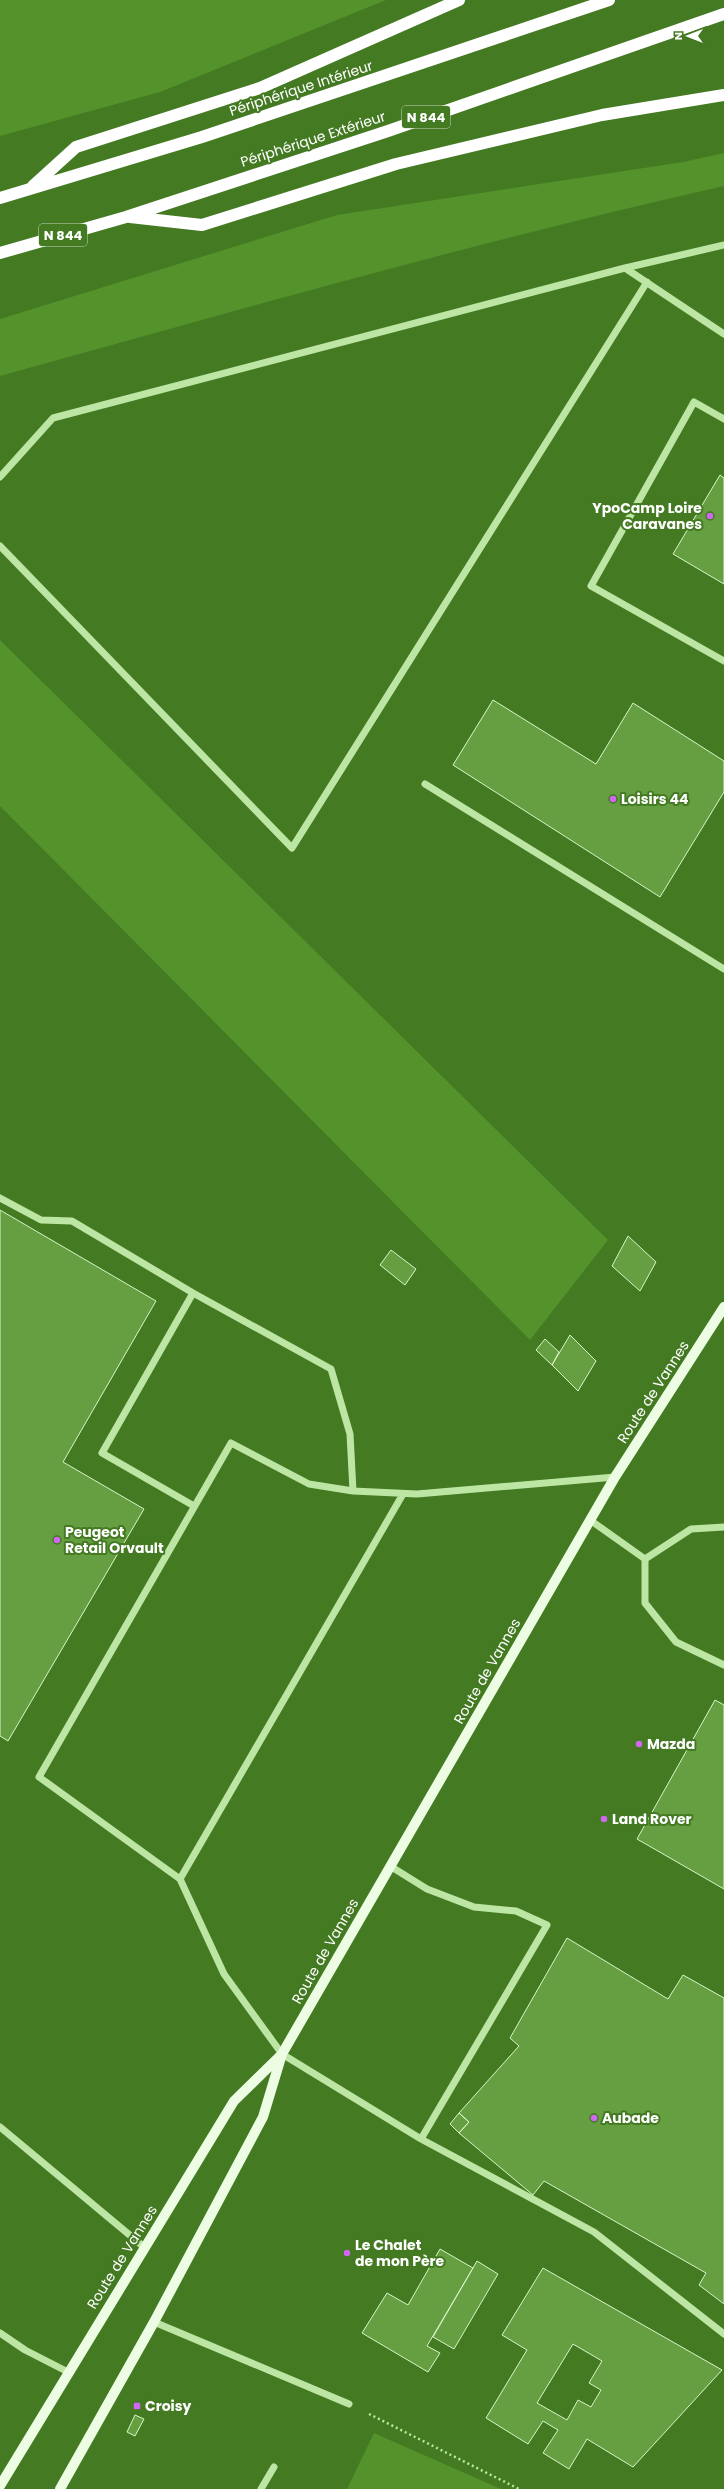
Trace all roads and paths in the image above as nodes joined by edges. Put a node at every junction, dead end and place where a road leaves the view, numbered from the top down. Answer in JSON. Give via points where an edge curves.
{"nodes":[{"id":1,"x":459,"y":0,"type":"edge"},
{"id":2,"x":609,"y":0,"type":"edge"},
{"id":3,"x":724,"y":14,"type":"edge"},
{"id":4,"x":724,"y":95,"type":"edge"},
{"id":5,"x":30,"y":189,"type":"junction"},
{"id":6,"x":0,"y":198,"type":"edge"},
{"id":7,"x":126,"y":217,"type":"junction"},
{"id":8,"x":724,"y":244,"type":"edge"},
{"id":9,"x":0,"y":253,"type":"edge"},
{"id":10,"x":626,"y":268,"type":"junction"},
{"id":11,"x":648,"y":282,"type":"junction"},
{"id":12,"x":724,"y":334,"type":"edge"},
{"id":13,"x":724,"y":419,"type":"edge"},
{"id":14,"x":0,"y":477,"type":"edge"},
{"id":15,"x":0,"y":546,"type":"edge"},
{"id":16,"x":724,"y":661,"type":"edge"},
{"id":17,"x":425,"y":784,"type":"dead end"},
{"id":18,"x":724,"y":969,"type":"edge"},
{"id":19,"x":0,"y":1198,"type":"edge"},
{"id":20,"x":193,"y":1293,"type":"junction"},
{"id":21,"x":724,"y":1307,"type":"edge"},
{"id":22,"x":615,"y":1476,"type":"junction"},
{"id":23,"x":353,"y":1491,"type":"junction"},
{"id":24,"x":403,"y":1494,"type":"junction"},
{"id":25,"x":194,"y":1506,"type":"junction"},
{"id":26,"x":590,"y":1520,"type":"junction"},
{"id":27,"x":724,"y":1527,"type":"edge"},
{"id":28,"x":645,"y":1559,"type":"junction"},
{"id":29,"x":724,"y":1665,"type":"edge"},
{"id":30,"x":390,"y":1866,"type":"junction"},
{"id":31,"x":180,"y":1880,"type":"junction"},
{"id":32,"x":282,"y":2054,"type":"junction"},
{"id":33,"x":0,"y":2127,"type":"edge"},
{"id":34,"x":421,"y":2139,"type":"junction"},
{"id":35,"x":144,"y":2247,"type":"junction"},
{"id":36,"x":154,"y":2322,"type":"junction"},
{"id":37,"x":0,"y":2333,"type":"edge"},
{"id":38,"x":724,"y":2334,"type":"edge"},
{"id":39,"x":68,"y":2372,"type":"junction"},
{"id":40,"x":349,"y":2404,"type":"joint"},
{"id":41,"x":274,"y":2467,"type":"dead end"},
{"id":42,"x":0,"y":2486,"type":"edge"},
{"id":43,"x":60,"y":2489,"type":"edge"},
{"id":44,"x":261,"y":2489,"type":"edge"},
{"id":45,"x":520,"y":2489,"type":"edge"}],
"edges":[{"from":1,"to":5,"type":"highway","via":[[260,88],[76,147]]},
{"from":2,"to":5,"type":"highway","name":"Périphérique Intérieur","via":[[202,137]]},
{"from":3,"to":7,"type":"highway","name":"Périphérique Extérieur","number":"N 844","via":[[388,131]]},
{"from":4,"to":7,"type":"highway","via":[[602,115],[396,164],[202,225]]},
{"from":5,"to":6,"type":"highway","name":"Périphérique Intérieur"},
{"from":7,"to":9,"type":"highway","name":"Périphérique Extérieur","number":"N 844"},
{"from":8,"to":10,"type":"street"},
{"from":10,"to":11,"type":"street"},
{"from":10,"to":14,"type":"street","via":[[53,418]]},
{"from":11,"to":12,"type":"street"},
{"from":11,"to":15,"type":"street","via":[[292,848]]},
{"from":13,"to":16,"type":"street","via":[[694,402],[591,586]]},
{"from":17,"to":18,"type":"street"},
{"from":19,"to":20,"type":"street","via":[[41,1220],[72,1221]]},
{"from":20,"to":23,"type":"street","via":[[331,1369],[350,1434]]},
{"from":20,"to":25,"type":"street","via":[[102,1453]]},
{"from":21,"to":22,"type":"main road","name":"Route de Vannes"},
{"from":22,"to":24,"type":"street"},
{"from":22,"to":26,"type":"main road","name":"Route de Vannes"},
{"from":23,"to":24,"type":"street"},
{"from":23,"to":25,"type":"street","via":[[309,1484],[231,1443]]},
{"from":24,"to":31,"type":"street"},
{"from":25,"to":31,"type":"street","via":[[39,1776]]},
{"from":26,"to":28,"type":"street"},
{"from":26,"to":30,"type":"main road","name":"Route de Vannes"},
{"from":27,"to":28,"type":"street","via":[[691,1529]]},
{"from":28,"to":29,"type":"street","via":[[645,1603],[676,1642]]},
{"from":30,"to":32,"type":"main road","name":"Route de Vannes"},
{"from":30,"to":34,"type":"street","via":[[427,1889],[474,1907],[516,1912],[548,1925]]},
{"from":31,"to":32,"type":"street","via":[[224,1974]]},
{"from":32,"to":34,"type":"street"},
{"from":32,"to":35,"type":"main road","name":"Route de Vannes","via":[[234,2101]]},
{"from":32,"to":36,"type":"main road","name":"Route de Vannes","via":[[263,2117]]},
{"from":33,"to":35,"type":"street"},
{"from":34,"to":38,"type":"street","via":[[594,2232]]},
{"from":35,"to":39,"type":"main road","name":"Route de Vannes"},
{"from":36,"to":40,"type":"street"},
{"from":36,"to":43,"type":"main road","name":"Route de Vannes"},
{"from":37,"to":39,"type":"street","via":[[25,2350]]},
{"from":39,"to":42,"type":"main road","name":"Route de Vannes"},
{"from":40,"to":45,"type":"path"},
{"from":41,"to":44,"type":"street"}]}
